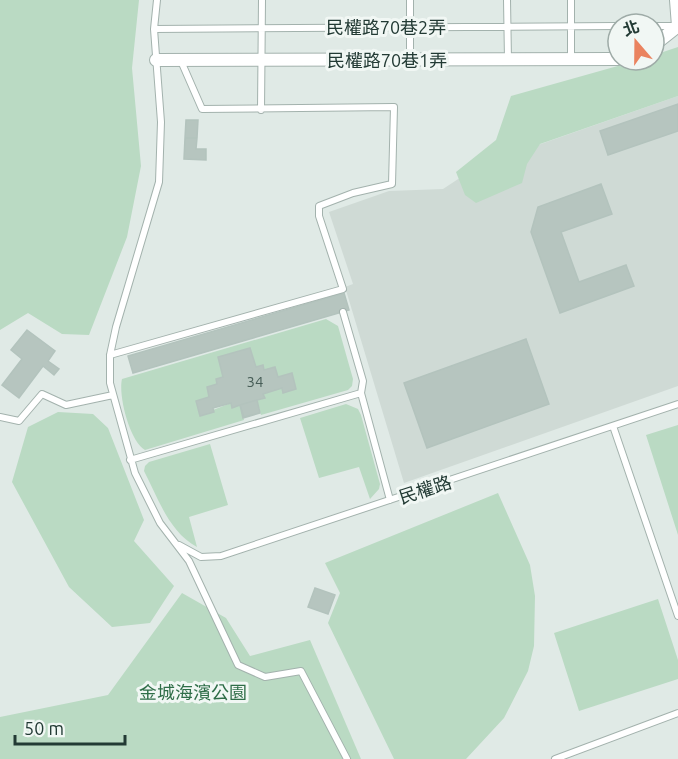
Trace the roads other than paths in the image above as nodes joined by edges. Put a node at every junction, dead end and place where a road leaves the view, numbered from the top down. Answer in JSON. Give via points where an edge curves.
{"nodes":[{"id":1,"x":157,"y":0,"type":"edge"},
{"id":2,"x":262,"y":0,"type":"edge"},
{"id":3,"x":410,"y":0,"type":"edge"},
{"id":4,"x":507,"y":0,"type":"edge"},
{"id":5,"x":571,"y":0,"type":"edge"},
{"id":6,"x":676,"y":0,"type":"edge"},
{"id":7,"x":507,"y":26,"type":"junction"},
{"id":8,"x":571,"y":26,"type":"junction"},
{"id":9,"x":606,"y":26,"type":"edge"},
{"id":10,"x":678,"y":26,"type":"edge"},
{"id":11,"x":410,"y":27,"type":"junction"},
{"id":12,"x":262,"y":28,"type":"junction"},
{"id":13,"x":154,"y":29,"type":"junction"},
{"id":14,"x":666,"y":36,"type":"edge"},
{"id":15,"x":606,"y":59,"type":"edge"},
{"id":16,"x":156,"y":60,"type":"junction"},
{"id":17,"x":181,"y":60,"type":"junction"},
{"id":18,"x":262,"y":60,"type":"junction"},
{"id":19,"x":410,"y":60,"type":"junction"},
{"id":20,"x":508,"y":60,"type":"junction"},
{"id":21,"x":571,"y":60,"type":"junction"},
{"id":22,"x":261,"y":110,"type":"junction"},
{"id":23,"x":343,"y":312,"type":"dead end"},
{"id":24,"x":110,"y":355,"type":"junction"},
{"id":25,"x":361,"y":393,"type":"junction"},
{"id":26,"x":113,"y":395,"type":"junction"},
{"id":27,"x":678,"y":404,"type":"edge"},
{"id":28,"x":0,"y":417,"type":"edge"},
{"id":29,"x":613,"y":426,"type":"junction"},
{"id":30,"x":130,"y":460,"type":"junction"},
{"id":31,"x":390,"y":500,"type":"junction"},
{"id":32,"x":174,"y":541,"type":"junction"},
{"id":33,"x":678,"y":616,"type":"edge"},
{"id":34,"x":678,"y":713,"type":"edge"},
{"id":35,"x":347,"y":759,"type":"edge"},
{"id":36,"x":555,"y":759,"type":"edge"}],
"edges":[{"from":1,"to":13,"type":"lane"},
{"from":2,"to":12,"type":"lane"},
{"from":3,"to":11,"type":"lane"},
{"from":4,"to":7,"type":"lane"},
{"from":5,"to":8,"type":"lane"},
{"from":6,"to":10,"type":"street"},
{"from":7,"to":8,"type":"lane","name":"民權路70巷2弄"},
{"from":7,"to":11,"type":"lane","name":"民權路70巷2弄"},
{"from":7,"to":20,"type":"lane"},
{"from":8,"to":9,"type":"lane","name":"民權路70巷2弄"},
{"from":8,"to":21,"type":"lane"},
{"from":10,"to":14,"type":"street"},
{"from":11,"to":12,"type":"lane","name":"民權路70巷2弄"},
{"from":11,"to":19,"type":"lane"},
{"from":12,"to":13,"type":"lane","name":"民權路70巷2弄"},
{"from":12,"to":18,"type":"lane"},
{"from":13,"to":16,"type":"lane"},
{"from":15,"to":21,"type":"street","name":"民權路70巷1弄"},
{"from":16,"to":17,"type":"street","name":"民權路70巷1弄"},
{"from":16,"to":24,"type":"lane","via":[[161,122],[159,182]]},
{"from":17,"to":18,"type":"street","name":"民權路70巷1弄"},
{"from":17,"to":22,"type":"lane","via":[[202,110]]},
{"from":18,"to":19,"type":"street","name":"民權路70巷1弄"},
{"from":18,"to":22,"type":"lane"},
{"from":19,"to":20,"type":"street","name":"民權路70巷1弄"},
{"from":20,"to":21,"type":"street","name":"民權路70巷1弄"},
{"from":22,"to":24,"type":"lane","via":[[394,107],[392,184],[343,196],[324,203],[318,210],[343,289]]},
{"from":23,"to":25,"type":"lane","via":[[363,381]]},
{"from":24,"to":26,"type":"lane"},
{"from":25,"to":30,"type":"lane"},
{"from":25,"to":31,"type":"lane"},
{"from":26,"to":28,"type":"lane","via":[[66,405],[42,394],[19,421]]},
{"from":26,"to":30,"type":"lane"},
{"from":27,"to":29,"type":"lane","name":"民權路"},
{"from":29,"to":31,"type":"lane","name":"民權路"},
{"from":29,"to":33,"type":"lane"},
{"from":30,"to":32,"type":"lane","via":[[160,523]]},
{"from":31,"to":32,"type":"lane","name":"民權路","via":[[221,556],[201,557]]},
{"from":32,"to":35,"type":"lane","via":[[192,569],[238,665],[265,677],[301,671]]},
{"from":34,"to":36,"type":"lane"}]}
